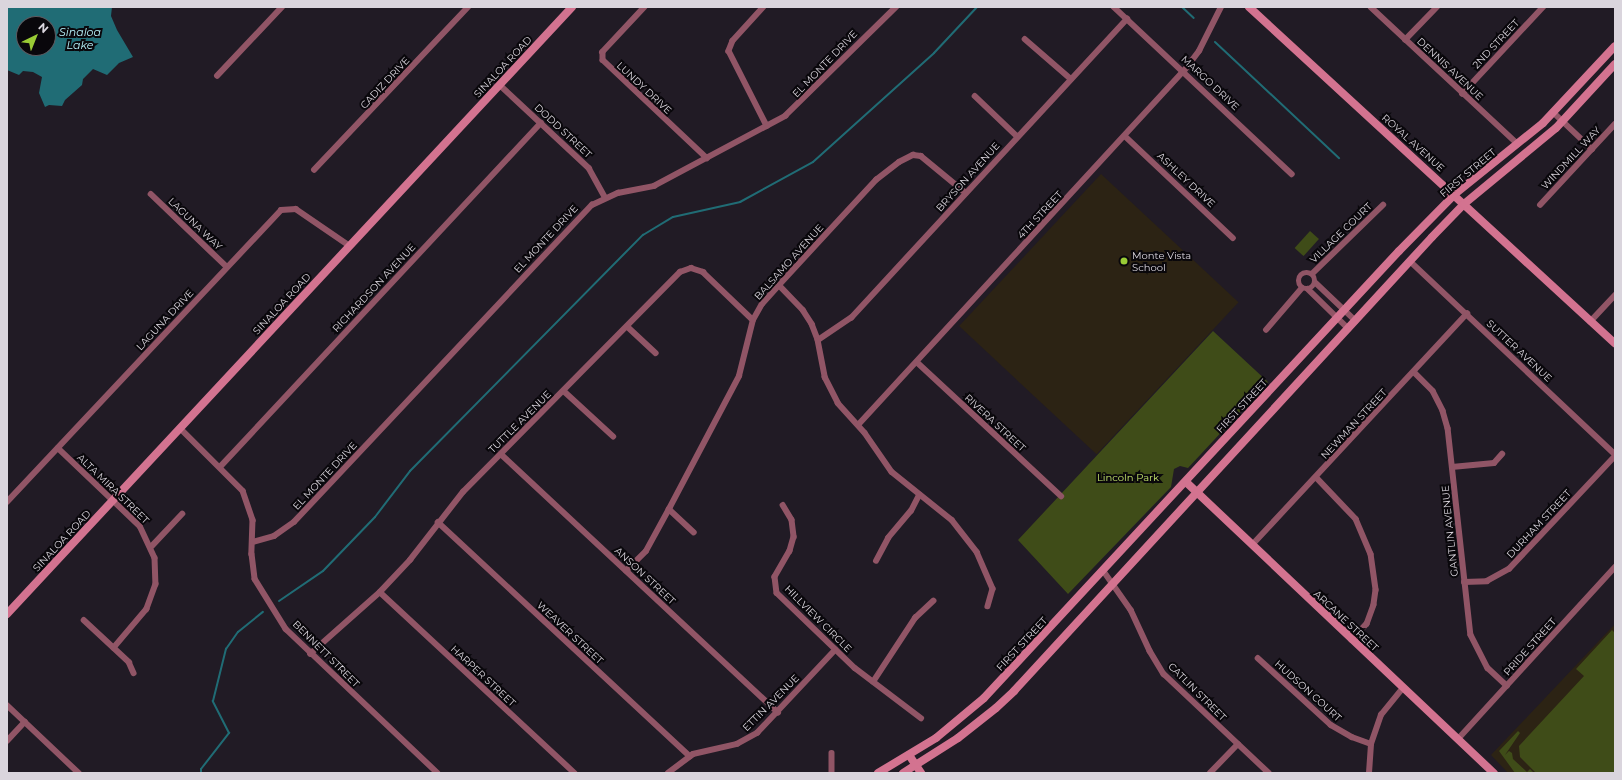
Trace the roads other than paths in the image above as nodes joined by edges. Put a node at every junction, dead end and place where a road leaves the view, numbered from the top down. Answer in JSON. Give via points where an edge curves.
{"nodes":[{"id":1,"x":282,"y":7,"type":"edge"},
{"id":2,"x":468,"y":7,"type":"edge"},
{"id":3,"x":571,"y":7,"type":"edge"},
{"id":4,"x":645,"y":7,"type":"edge"},
{"id":5,"x":764,"y":7,"type":"edge"},
{"id":6,"x":896,"y":7,"type":"edge"},
{"id":7,"x":1114,"y":7,"type":"edge"},
{"id":8,"x":1221,"y":7,"type":"edge"},
{"id":9,"x":1249,"y":7,"type":"edge"},
{"id":10,"x":1371,"y":7,"type":"edge"},
{"id":11,"x":1436,"y":7,"type":"edge"},
{"id":12,"x":1543,"y":7,"type":"edge"},
{"id":13,"x":1126,"y":19,"type":"junction"},
{"id":14,"x":1025,"y":39,"type":"dead end"},
{"id":15,"x":1405,"y":40,"type":"junction"},
{"id":16,"x":1615,"y":46,"type":"edge"},
{"id":17,"x":1615,"y":64,"type":"edge"},
{"id":18,"x":1184,"y":71,"type":"junction"},
{"id":19,"x":217,"y":76,"type":"dead end"},
{"id":20,"x":1070,"y":79,"type":"junction"},
{"id":21,"x":500,"y":85,"type":"junction"},
{"id":22,"x":1462,"y":94,"type":"junction"},
{"id":23,"x":975,"y":96,"type":"dead end"},
{"id":24,"x":1553,"y":112,"type":"junction"},
{"id":25,"x":1563,"y":121,"type":"junction"},
{"id":26,"x":541,"y":123,"type":"junction"},
{"id":27,"x":1615,"y":124,"type":"edge"},
{"id":28,"x":767,"y":126,"type":"junction"},
{"id":29,"x":1017,"y":136,"type":"junction"},
{"id":30,"x":1126,"y":137,"type":"junction"},
{"id":31,"x":1518,"y":144,"type":"junction"},
{"id":32,"x":1592,"y":149,"type":"junction"},
{"id":33,"x":707,"y":158,"type":"junction"},
{"id":34,"x":314,"y":170,"type":"dead end"},
{"id":35,"x":1292,"y":174,"type":"dead end"},
{"id":36,"x":966,"y":193,"type":"junction"},
{"id":37,"x":151,"y":194,"type":"dead end"},
{"id":38,"x":1454,"y":194,"type":"junction"},
{"id":39,"x":605,"y":197,"type":"junction"},
{"id":40,"x":1464,"y":204,"type":"junction"},
{"id":41,"x":1383,"y":205,"type":"dead end"},
{"id":42,"x":1540,"y":205,"type":"dead end"},
{"id":43,"x":1233,"y":238,"type":"dead end"},
{"id":44,"x":350,"y":246,"type":"junction"},
{"id":45,"x":1411,"y":262,"type":"junction"},
{"id":46,"x":227,"y":267,"type":"junction"},
{"id":47,"x":1312,"y":274,"type":"junction"},
{"id":48,"x":1316,"y":283,"type":"junction"},
{"id":49,"x":779,"y":285,"type":"junction"},
{"id":50,"x":1305,"y":288,"type":"junction"},
{"id":51,"x":1615,"y":295,"type":"edge"},
{"id":52,"x":1344,"y":310,"type":"junction"},
{"id":53,"x":1467,"y":314,"type":"junction"},
{"id":54,"x":1337,"y":317,"type":"junction"},
{"id":55,"x":753,"y":320,"type":"junction"},
{"id":56,"x":1356,"y":321,"type":"junction"},
{"id":57,"x":1590,"y":322,"type":"junction"},
{"id":58,"x":628,"y":327,"type":"junction"},
{"id":59,"x":1349,"y":328,"type":"junction"},
{"id":60,"x":1266,"y":330,"type":"dead end"},
{"id":61,"x":818,"y":340,"type":"junction"},
{"id":62,"x":1615,"y":343,"type":"edge"},
{"id":63,"x":656,"y":353,"type":"dead end"},
{"id":64,"x":917,"y":362,"type":"junction"},
{"id":65,"x":1415,"y":372,"type":"junction"},
{"id":66,"x":564,"y":391,"type":"junction"},
{"id":67,"x":858,"y":424,"type":"junction"},
{"id":68,"x":180,"y":428,"type":"junction"},
{"id":69,"x":613,"y":436,"type":"dead end"},
{"id":70,"x":58,"y":448,"type":"junction"},
{"id":71,"x":500,"y":454,"type":"junction"},
{"id":72,"x":1502,"y":454,"type":"dead end"},
{"id":73,"x":1615,"y":455,"type":"edge"},
{"id":74,"x":221,"y":466,"type":"junction"},
{"id":75,"x":1452,"y":467,"type":"junction"},
{"id":76,"x":1316,"y":477,"type":"junction"},
{"id":77,"x":1186,"y":482,"type":"junction"},
{"id":78,"x":1197,"y":492,"type":"junction"},
{"id":79,"x":919,"y":495,"type":"junction"},
{"id":80,"x":1061,"y":496,"type":"dead end"},
{"id":81,"x":113,"y":500,"type":"junction"},
{"id":82,"x":7,"y":502,"type":"edge"},
{"id":83,"x":783,"y":505,"type":"dead end"},
{"id":84,"x":669,"y":509,"type":"junction"},
{"id":85,"x":182,"y":514,"type":"dead end"},
{"id":86,"x":438,"y":522,"type":"junction"},
{"id":87,"x":694,"y":532,"type":"dead end"},
{"id":88,"x":253,"y":542,"type":"junction"},
{"id":89,"x":1252,"y":545,"type":"junction"},
{"id":90,"x":152,"y":546,"type":"junction"},
{"id":91,"x":876,"y":561,"type":"dead end"},
{"id":92,"x":1615,"y":567,"type":"edge"},
{"id":93,"x":1103,"y":570,"type":"junction"},
{"id":94,"x":626,"y":571,"type":"junction"},
{"id":95,"x":1464,"y":582,"type":"junction"},
{"id":96,"x":1113,"y":584,"type":"junction"},
{"id":97,"x":380,"y":592,"type":"junction"},
{"id":98,"x":933,"y":602,"type":"dead end"},
{"id":99,"x":988,"y":606,"type":"dead end"},
{"id":100,"x":7,"y":614,"type":"edge"},
{"id":101,"x":84,"y":620,"type":"dead end"},
{"id":102,"x":1352,"y":640,"type":"junction"},
{"id":103,"x":114,"y":648,"type":"junction"},
{"id":104,"x":835,"y":650,"type":"junction"},
{"id":105,"x":310,"y":654,"type":"junction"},
{"id":106,"x":1258,"y":658,"type":"dead end"},
{"id":107,"x":134,"y":673,"type":"dead end"},
{"id":108,"x":873,"y":682,"type":"junction"},
{"id":109,"x":1507,"y":686,"type":"junction"},
{"id":110,"x":1403,"y":688,"type":"junction"},
{"id":111,"x":7,"y":705,"type":"edge"},
{"id":112,"x":778,"y":712,"type":"junction"},
{"id":113,"x":920,"y":718,"type":"dead end"},
{"id":114,"x":25,"y":722,"type":"junction"},
{"id":115,"x":1458,"y":739,"type":"junction"},
{"id":116,"x":7,"y":741,"type":"edge"},
{"id":117,"x":1238,"y":744,"type":"junction"},
{"id":118,"x":1370,"y":744,"type":"junction"},
{"id":119,"x":832,"y":753,"type":"dead end"},
{"id":120,"x":909,"y":755,"type":"junction"},
{"id":121,"x":690,"y":756,"type":"junction"},
{"id":122,"x":918,"y":770,"type":"edge"},
{"id":123,"x":79,"y":773,"type":"edge"},
{"id":124,"x":438,"y":773,"type":"edge"},
{"id":125,"x":575,"y":773,"type":"edge"},
{"id":126,"x":668,"y":773,"type":"edge"},
{"id":127,"x":832,"y":773,"type":"edge"},
{"id":128,"x":878,"y":773,"type":"edge"},
{"id":129,"x":903,"y":773,"type":"edge"},
{"id":130,"x":1210,"y":773,"type":"edge"},
{"id":131,"x":1269,"y":773,"type":"edge"},
{"id":132,"x":1369,"y":773,"type":"edge"},
{"id":133,"x":1494,"y":773,"type":"edge"}],
"edges":[{"from":1,"to":19,"type":"street"},
{"from":2,"to":34,"type":"street","name":"CADIZ DRIVE"},
{"from":3,"to":21,"type":"main road","name":"SINALOA ROAD"},
{"from":4,"to":33,"type":"street","name":"LUNDY DRIVE","via":[[603,52],[602,60]]},
{"from":5,"to":28,"type":"street","via":[[733,41],[729,51]]},
{"from":6,"to":28,"type":"street","name":"EL MONTE DRIVE","via":[[797,106]]},
{"from":7,"to":13,"type":"street","name":"MARGO DRIVE"},
{"from":8,"to":18,"type":"street","name":"4TH STREET","via":[[1199,51]]},
{"from":9,"to":38,"type":"main road","name":"ROYAL AVENUE"},
{"from":10,"to":15,"type":"street","name":"DENNIS AVENUE"},
{"from":11,"to":15,"type":"street"},
{"from":12,"to":22,"type":"street","name":"2ND STREET"},
{"from":13,"to":18,"type":"street","name":"MARGO DRIVE"},
{"from":13,"to":20,"type":"street","name":"BRYSON AVENUE"},
{"from":14,"to":20,"type":"street"},
{"from":15,"to":22,"type":"street","name":"DENNIS AVENUE"},
{"from":16,"to":24,"type":"main road","name":"FIRST STREET"},
{"from":17,"to":25,"type":"main road"},
{"from":18,"to":30,"type":"street","name":"4TH STREET"},
{"from":18,"to":35,"type":"street","name":"MARGO DRIVE"},
{"from":20,"to":29,"type":"street","name":"BRYSON AVENUE"},
{"from":21,"to":26,"type":"street","name":"DODD STREET"},
{"from":21,"to":44,"type":"main road","name":"SINALOA ROAD"},
{"from":22,"to":31,"type":"street","name":"DENNIS AVENUE"},
{"from":23,"to":29,"type":"street"},
{"from":24,"to":25,"type":"street"},
{"from":24,"to":31,"type":"main road","name":"FIRST STREET"},
{"from":25,"to":32,"type":"street"},
{"from":25,"to":40,"type":"main road"},
{"from":26,"to":39,"type":"street","name":"DODD STREET","via":[[589,168]]},
{"from":26,"to":74,"type":"street","name":"RICHARDSON AVENUE"},
{"from":27,"to":32,"type":"street","name":"WINDMILL WAY"},
{"from":28,"to":33,"type":"street","name":"EL MONTE DRIVE"},
{"from":29,"to":36,"type":"street","name":"BRYSON AVENUE"},
{"from":30,"to":43,"type":"street","name":"ASHLEY DRIVE"},
{"from":30,"to":64,"type":"street","name":"4TH STREET"},
{"from":31,"to":38,"type":"main road","name":"FIRST STREET"},
{"from":32,"to":42,"type":"street","name":"WINDMILL WAY"},
{"from":33,"to":39,"type":"street","name":"EL MONTE DRIVE","via":[[654,186]]},
{"from":36,"to":49,"type":"street","name":"BALSAMO AVENUE","via":[[921,156],[913,155],[899,162],[876,180]]},
{"from":36,"to":61,"type":"street","name":"BRYSON AVENUE","via":[[851,318]]},
{"from":37,"to":46,"type":"street","name":"LAGUNA WAY"},
{"from":38,"to":40,"type":"main road","name":"ROYAL AVENUE"},
{"from":38,"to":52,"type":"main road","name":"FIRST STREET"},
{"from":39,"to":88,"type":"street","name":"EL MONTE DRIVE","via":[[580,215],[294,522],[274,536]]},
{"from":40,"to":45,"type":"main road"},
{"from":40,"to":57,"type":"main road","name":"ROYAL AVENUE"},
{"from":41,"to":47,"type":"street","name":"VILLAGE COURT"},
{"from":44,"to":46,"type":"street","name":"LAGUNA DRIVE","via":[[296,209],[286,208],[277,213]]},
{"from":44,"to":68,"type":"main road","name":"SINALOA ROAD"},
{"from":45,"to":53,"type":"street","name":"SUTTER AVENUE"},
{"from":45,"to":56,"type":"main road"},
{"from":46,"to":70,"type":"street","name":"LAGUNA DRIVE"},
{"from":47,"to":48,"type":"street","name":"VILLAGE COURT"},
{"from":47,"to":50,"type":"street","name":"VILLAGE COURT","via":[[1301,274],[1298,281]]},
{"from":48,"to":50,"type":"street"},
{"from":48,"to":52,"type":"street","name":"VILLAGE COURT"},
{"from":49,"to":55,"type":"street","name":"BALSAMO AVENUE","via":[[762,304]]},
{"from":49,"to":61,"type":"street","via":[[803,310]]},
{"from":50,"to":54,"type":"street"},
{"from":50,"to":60,"type":"street"},
{"from":51,"to":57,"type":"street"},
{"from":52,"to":54,"type":"main road","name":"FIRST STREET"},
{"from":52,"to":56,"type":"street","name":"VILLAGE COURT"},
{"from":53,"to":65,"type":"street","name":"NEWMAN STREET"},
{"from":53,"to":73,"type":"street","name":"SUTTER AVENUE"},
{"from":54,"to":59,"type":"street"},
{"from":54,"to":77,"type":"main road","name":"FIRST STREET"},
{"from":55,"to":58,"type":"street","name":"TUTTLE AVENUE","via":[[704,272],[691,268],[680,272]]},
{"from":55,"to":84,"type":"street","name":"BALSAMO AVENUE","via":[[739,376]]},
{"from":56,"to":59,"type":"main road"},
{"from":57,"to":62,"type":"main road","name":"ROYAL AVENUE"},
{"from":58,"to":63,"type":"street"},
{"from":58,"to":66,"type":"street","name":"TUTTLE AVENUE"},
{"from":59,"to":78,"type":"main road"},
{"from":61,"to":67,"type":"street","via":[[831,390],[842,409]]},
{"from":64,"to":67,"type":"street","name":"4TH STREET"},
{"from":64,"to":80,"type":"street","name":"RIVERA STREET"},
{"from":65,"to":75,"type":"street","name":"GANTLIN AVENUE","via":[[1433,392],[1443,411]]},
{"from":65,"to":76,"type":"street","name":"NEWMAN STREET"},
{"from":66,"to":69,"type":"street"},
{"from":66,"to":71,"type":"street","name":"TUTTLE AVENUE"},
{"from":67,"to":79,"type":"street","via":[[892,472]]},
{"from":68,"to":74,"type":"street","name":"BENNETT STREET"},
{"from":68,"to":81,"type":"main road","name":"SINALOA ROAD"},
{"from":70,"to":81,"type":"street","name":"ALTA MIRA STREET"},
{"from":70,"to":82,"type":"street","name":"LAGUNA DRIVE"},
{"from":71,"to":86,"type":"street","name":"TUTTLE AVENUE","via":[[462,492]]},
{"from":71,"to":94,"type":"street","name":"ANSON STREET"},
{"from":72,"to":75,"type":"street","via":[[1494,463]]},
{"from":73,"to":95,"type":"street","name":"DURHAM STREET","via":[[1509,569],[1487,581]]},
{"from":74,"to":88,"type":"street","name":"BENNETT STREET","via":[[237,482],[248,500],[253,520]]},
{"from":75,"to":95,"type":"street","name":"GANTLIN AVENUE"},
{"from":76,"to":89,"type":"street","name":"NEWMAN STREET"},
{"from":76,"to":102,"type":"street","via":[[1356,519],[1371,554],[1376,590],[1374,605],[1367,624]]},
{"from":77,"to":78,"type":"main road","name":"ARCANE STREET"},
{"from":77,"to":93,"type":"main road","name":"FIRST STREET"},
{"from":78,"to":89,"type":"main road","name":"ARCANE STREET"},
{"from":78,"to":96,"type":"main road"},
{"from":79,"to":91,"type":"street","via":[[911,511],[888,538]]},
{"from":79,"to":99,"type":"street","via":[[952,520],[977,552],[993,590]]},
{"from":81,"to":90,"type":"street","name":"ALTA MIRA STREET","via":[[140,526]]},
{"from":81,"to":100,"type":"main road","name":"SINALOA ROAD"},
{"from":83,"to":104,"type":"street","name":"HILLVIEW CIRCLE","via":[[792,520],[794,537],[790,551],[775,577],[775,588]]},
{"from":84,"to":87,"type":"street"},
{"from":84,"to":94,"type":"street","name":"BALSAMO AVENUE","via":[[646,551]]},
{"from":85,"to":90,"type":"street"},
{"from":86,"to":97,"type":"street","name":"TUTTLE AVENUE","via":[[410,560]]},
{"from":86,"to":121,"type":"street","name":"WEAVER STREET"},
{"from":88,"to":105,"type":"street","name":"BENNETT STREET","via":[[252,567],[260,590],[286,628]]},
{"from":89,"to":102,"type":"main road","name":"ARCANE STREET"},
{"from":90,"to":103,"type":"street","via":[[157,572],[152,598],[142,618]]},
{"from":92,"to":109,"type":"street","name":"PRIDE STREET"},
{"from":93,"to":96,"type":"street","name":"CATLIN STREET"},
{"from":93,"to":120,"type":"main road","name":"FIRST STREET","via":[[984,698],[936,738]]},
{"from":94,"to":112,"type":"street","name":"ANSON STREET"},
{"from":95,"to":109,"type":"street","name":"GANTLIN AVENUE","via":[[1474,645],[1488,668]]},
{"from":96,"to":117,"type":"street","name":"CATLIN STREET","via":[[1131,610],[1157,664],[1174,684]]},
{"from":96,"to":122,"type":"main road","via":[[996,708]]},
{"from":97,"to":105,"type":"street","name":"TUTTLE AVENUE"},
{"from":97,"to":125,"type":"street","name":"HARPER STREET"},
{"from":98,"to":108,"type":"street","via":[[915,618]]},
{"from":101,"to":103,"type":"street"},
{"from":102,"to":110,"type":"main road","name":"ARCANE STREET"},
{"from":103,"to":107,"type":"street","via":[[129,662]]},
{"from":104,"to":108,"type":"street","name":"HILLVIEW CIRCLE"},
{"from":104,"to":112,"type":"street","name":"ETTIN AVENUE"},
{"from":105,"to":124,"type":"street","name":"BENNETT STREET"},
{"from":106,"to":118,"type":"street","name":"HUDSON COURT","via":[[1331,726],[1352,738]]},
{"from":108,"to":113,"type":"street","name":"HILLVIEW CIRCLE"},
{"from":109,"to":115,"type":"street","name":"PRIDE STREET"},
{"from":110,"to":115,"type":"main road","name":"ARCANE STREET"},
{"from":110,"to":118,"type":"street","via":[[1381,715]]},
{"from":111,"to":114,"type":"street"},
{"from":112,"to":121,"type":"street","name":"ETTIN AVENUE","via":[[748,739]]},
{"from":114,"to":116,"type":"street"},
{"from":114,"to":123,"type":"street"},
{"from":115,"to":133,"type":"main road","name":"ARCANE STREET"},
{"from":117,"to":130,"type":"street"},
{"from":117,"to":131,"type":"street","name":"CATLIN STREET"},
{"from":118,"to":132,"type":"street"},
{"from":119,"to":127,"type":"street"},
{"from":120,"to":122,"type":"main road"},
{"from":120,"to":128,"type":"main road","name":"FIRST STREET"},
{"from":121,"to":126,"type":"street","name":"ETTIN AVENUE"},
{"from":122,"to":129,"type":"main road"}]}
